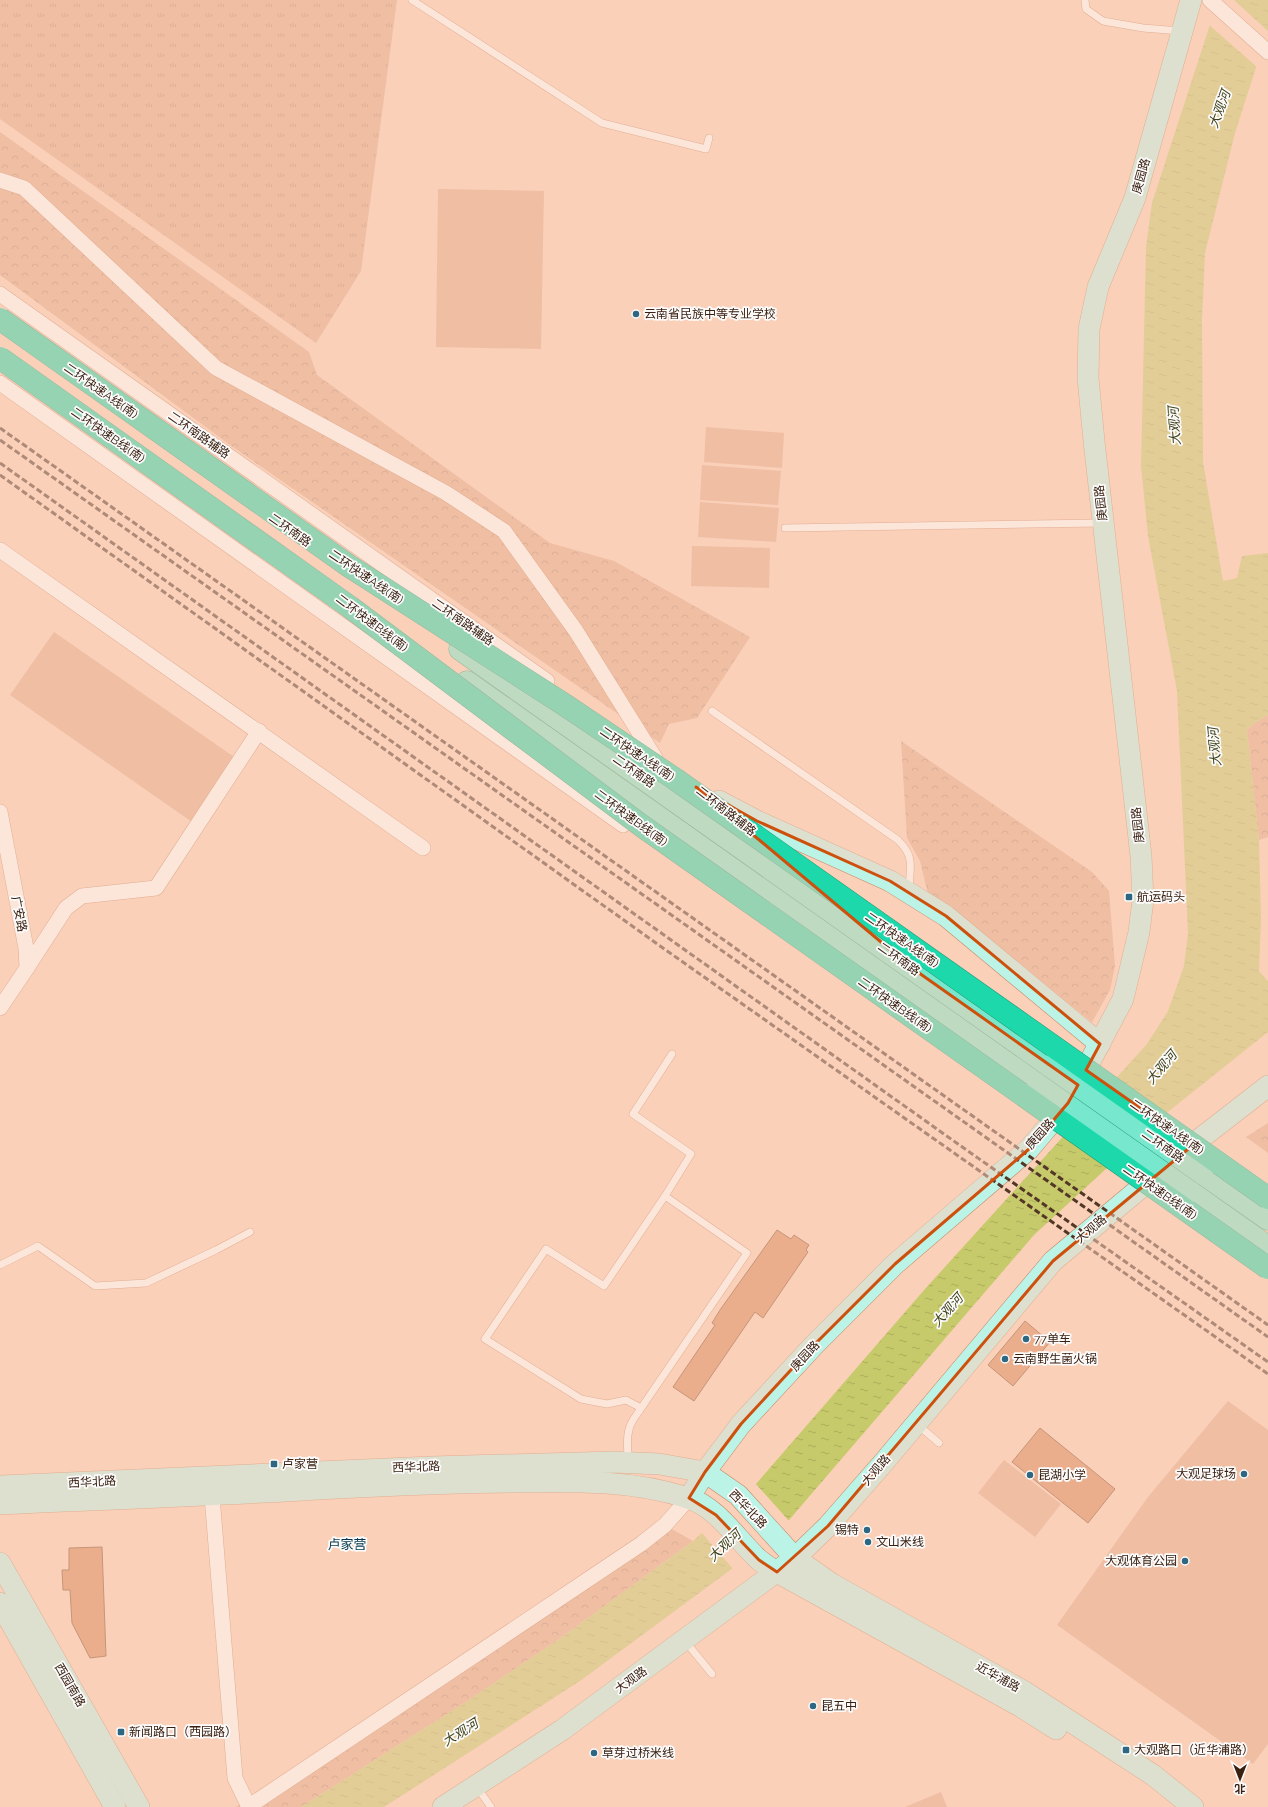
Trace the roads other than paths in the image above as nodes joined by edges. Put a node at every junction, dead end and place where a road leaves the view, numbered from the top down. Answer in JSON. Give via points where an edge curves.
{"nodes":[{"id":1,"x":412,"y":0,"type":"edge"},
{"id":2,"x":1085,"y":0,"type":"edge"},
{"id":3,"x":1191,"y":0,"type":"edge"},
{"id":4,"x":1210,"y":0,"type":"edge"},
{"id":5,"x":1182,"y":31,"type":"junction"},
{"id":6,"x":1268,"y":52,"type":"edge"},
{"id":7,"x":709,"y":138,"type":"dead end"},
{"id":8,"x":0,"y":180,"type":"edge"},
{"id":9,"x":0,"y":294,"type":"edge"},
{"id":10,"x":0,"y":319,"type":"edge"},
{"id":11,"x":0,"y":324,"type":"edge"},
{"id":12,"x":0,"y":353,"type":"edge"},
{"id":13,"x":0,"y":358,"type":"edge"},
{"id":14,"x":0,"y":384,"type":"edge"},
{"id":15,"x":1103,"y":523,"type":"junction"},
{"id":16,"x":785,"y":528,"type":"dead end"},
{"id":17,"x":0,"y":550,"type":"edge"},
{"id":18,"x":712,"y":711,"type":"dead end"},
{"id":19,"x":259,"y":731,"type":"junction"},
{"id":20,"x":655,"y":758,"type":"junction"},
{"id":21,"x":696,"y":787,"type":"junction"},
{"id":22,"x":0,"y":812,"type":"edge"},
{"id":23,"x":423,"y":848,"type":"dead end"},
{"id":24,"x":909,"y":891,"type":"junction"},
{"id":25,"x":27,"y":968,"type":"junction"},
{"id":26,"x":912,"y":968,"type":"junction"},
{"id":27,"x":900,"y":987,"type":"junction"},
{"id":28,"x":0,"y":1008,"type":"edge"},
{"id":29,"x":1100,"y":1044,"type":"junction"},
{"id":30,"x":672,"y":1054,"type":"dead end"},
{"id":31,"x":1268,"y":1086,"type":"edge"},
{"id":32,"x":665,"y":1196,"type":"junction"},
{"id":33,"x":1268,"y":1198,"type":"edge"},
{"id":34,"x":1268,"y":1219,"type":"edge"},
{"id":35,"x":250,"y":1232,"type":"dead end"},
{"id":36,"x":1268,"y":1247,"type":"edge"},
{"id":37,"x":0,"y":1265,"type":"edge"},
{"id":38,"x":1268,"y":1268,"type":"edge"},
{"id":39,"x":640,"y":1408,"type":"junction"},
{"id":40,"x":916,"y":1423,"type":"junction"},
{"id":41,"x":939,"y":1443,"type":"dead end"},
{"id":42,"x":628,"y":1463,"type":"junction"},
{"id":43,"x":705,"y":1472,"type":"junction"},
{"id":44,"x":0,"y":1486,"type":"edge"},
{"id":45,"x":212,"y":1496,"type":"junction"},
{"id":46,"x":689,"y":1498,"type":"junction"},
{"id":47,"x":0,"y":1504,"type":"edge"},
{"id":48,"x":795,"y":1558,"type":"junction"},
{"id":49,"x":0,"y":1563,"type":"edge"},
{"id":50,"x":777,"y":1572,"type":"junction"},
{"id":51,"x":0,"y":1604,"type":"edge"},
{"id":52,"x":685,"y":1641,"type":"junction"},
{"id":53,"x":712,"y":1674,"type":"dead end"},
{"id":54,"x":476,"y":1786,"type":"junction"},
{"id":55,"x":115,"y":1807,"type":"edge"},
{"id":56,"x":139,"y":1807,"type":"edge"},
{"id":57,"x":249,"y":1807,"type":"edge"},
{"id":58,"x":443,"y":1807,"type":"edge"},
{"id":59,"x":491,"y":1807,"type":"edge"},
{"id":60,"x":1171,"y":1807,"type":"edge"},
{"id":61,"x":1193,"y":1807,"type":"edge"}],
"edges":[{"from":1,"to":7,"type":"lane","via":[[602,123],[706,149]]},
{"from":2,"to":5,"type":"lane","via":[[1086,9],[1103,21]]},
{"from":3,"to":5,"type":"street","name":"庚园路"},
{"from":4,"to":6,"type":"street"},
{"from":5,"to":15,"type":"street","name":"庚园路","via":[[1135,198],[1098,287],[1089,329],[1088,378]]},
{"from":8,"to":20,"type":"street","via":[[24,188],[216,368],[446,494],[504,531],[576,631]]},
{"from":9,"to":20,"type":"street","name":"二环南路辅路"},
{"from":10,"to":33,"type":"highway","name":"二环快速A线(南)","bridge":true,"via":[[362,575],[669,775]]},
{"from":11,"to":26,"type":"main road","name":"二环南路"},
{"from":12,"to":27,"type":"main road","name":"二环南路"},
{"from":13,"to":38,"type":"highway","name":"二环快速B线(南)","bridge":true,"via":[[350,606],[642,826]]},
{"from":14,"to":27,"type":"street","via":[[650,844],[746,904]]},
{"from":15,"to":16,"type":"lane"},
{"from":15,"to":29,"type":"street","name":"庚园路","via":[[1140,848],[1143,900],[1139,932],[1122,999]]},
{"from":17,"to":19,"type":"street"},
{"from":18,"to":24,"type":"lane","via":[[898,840],[908,850],[911,862]]},
{"from":19,"to":23,"type":"street"},
{"from":19,"to":25,"type":"street","via":[[156,888],[82,896],[66,908]]},
{"from":20,"to":21,"type":"street","name":"二环南路辅路"},
{"from":21,"to":24,"type":"street","via":[[757,821]]},
{"from":21,"to":26,"type":"street","name":"二环南路辅路","via":[[801,872]]},
{"from":22,"to":25,"type":"street","name":"广安路","via":[[26,948]]},
{"from":24,"to":29,"type":"street","via":[[946,916]]},
{"from":25,"to":28,"type":"street"},
{"from":26,"to":34,"type":"main road","name":"二环南路","bridge":true},
{"from":27,"to":36,"type":"main road","name":"二环南路","bridge":true},
{"from":29,"to":43,"type":"street","name":"庚园路","via":[[1068,1103],[1029,1149],[895,1264],[814,1345],[741,1424]]},
{"from":30,"to":32,"type":"lane","via":[[633,1114],[691,1154]]},
{"from":31,"to":40,"type":"street","name":"大观路","via":[[1192,1145],[1053,1261]]},
{"from":32,"to":39,"type":"lane","via":[[747,1253]]},
{"from":32,"to":39,"type":"lane","via":[[604,1286],[546,1249],[485,1340],[580,1399],[607,1404],[626,1400]]},
{"from":35,"to":37,"type":"lane","via":[[146,1283],[95,1286],[38,1246]]},
{"from":39,"to":42,"type":"lane","via":[[628,1427]]},
{"from":40,"to":41,"type":"lane"},
{"from":40,"to":48,"type":"street","name":"大观路","via":[[828,1526]]},
{"from":42,"to":43,"type":"street","name":"西华北路","via":[[659,1464]]},
{"from":42,"to":44,"type":"street","name":"西华北路","via":[[432,1467]]},
{"from":43,"to":46,"type":"street","name":"庚园路"},
{"from":43,"to":48,"type":"street","name":"西华北路","via":[[738,1495]]},
{"from":45,"to":46,"type":"street","name":"西华北路","via":[[433,1483],[544,1482],[629,1484]]},
{"from":45,"to":47,"type":"street","name":"西华北路"},
{"from":45,"to":57,"type":"street","via":[[235,1778]]},
{"from":46,"to":50,"type":"street","name":"西华北路","via":[[716,1515],[759,1560]]},
{"from":46,"to":57,"type":"street","via":[[665,1525],[641,1544]]},
{"from":48,"to":50,"type":"street","name":"大观路"},
{"from":48,"to":61,"type":"street","name":"近华浦路","via":[[835,1586],[1025,1692],[1153,1775]]},
{"from":49,"to":56,"type":"street","name":"西园南路"},
{"from":50,"to":52,"type":"street","name":"大观路"},
{"from":50,"to":60,"type":"street","name":"近华浦路","via":[[1020,1706],[1145,1787]]},
{"from":51,"to":55,"type":"street","name":"西园南路"},
{"from":52,"to":53,"type":"lane"},
{"from":52,"to":54,"type":"street","name":"大观路","via":[[562,1730]]},
{"from":54,"to":58,"type":"street","name":"大观路"},
{"from":54,"to":59,"type":"lane"}]}
